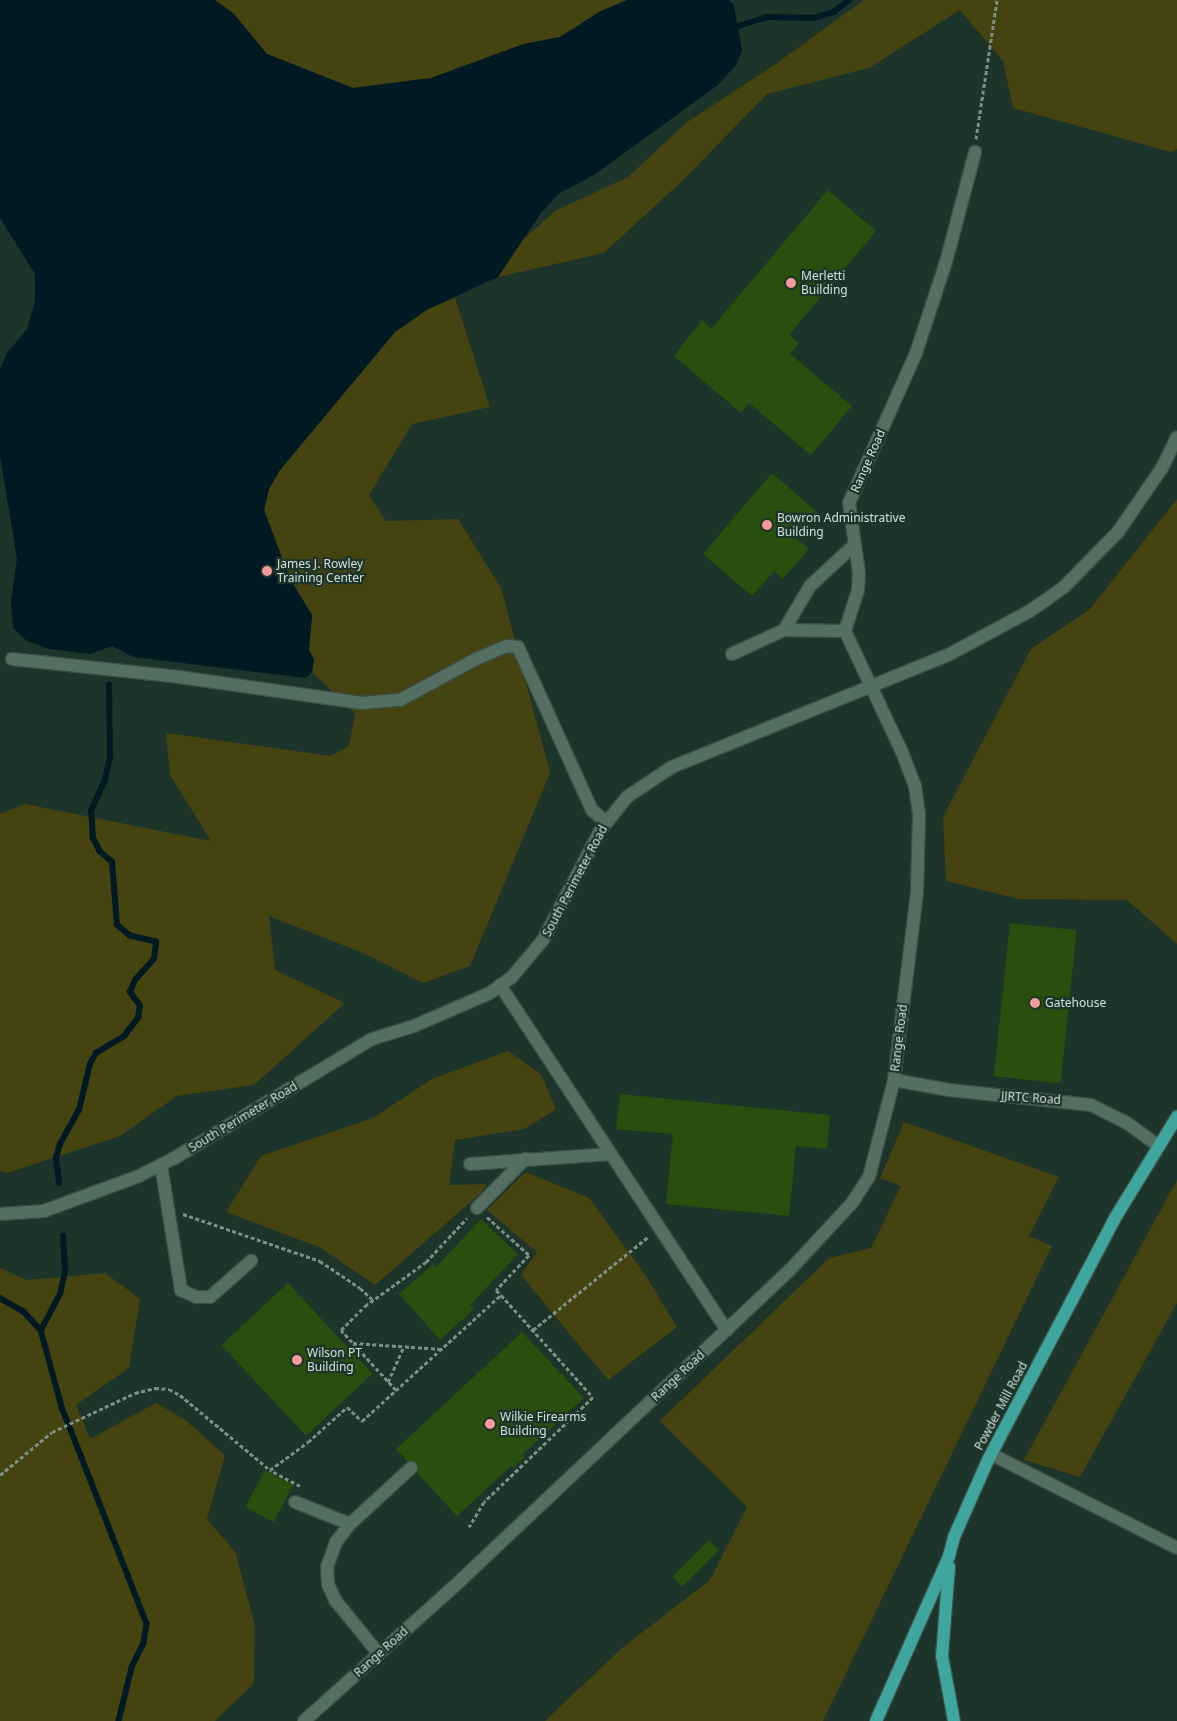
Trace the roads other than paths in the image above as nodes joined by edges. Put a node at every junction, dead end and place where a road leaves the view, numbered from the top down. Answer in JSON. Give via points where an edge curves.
{"nodes":[{"id":1,"x":975,"y":152,"type":"road end"},
{"id":2,"x":1177,"y":437,"type":"edge"},
{"id":3,"x":853,"y":546,"type":"junction"},
{"id":4,"x":784,"y":630,"type":"junction"},
{"id":5,"x":846,"y":632,"type":"junction"},
{"id":6,"x":732,"y":654,"type":"dead end"},
{"id":7,"x":12,"y":659,"type":"dead end"},
{"id":8,"x":868,"y":685,"type":"junction"},
{"id":9,"x":606,"y":822,"type":"junction"},
{"id":10,"x":500,"y":985,"type":"junction"},
{"id":11,"x":894,"y":1080,"type":"junction"},
{"id":12,"x":1177,"y":1117,"type":"edge"},
{"id":13,"x":1157,"y":1146,"type":"junction"},
{"id":14,"x":610,"y":1154,"type":"junction"},
{"id":15,"x":525,"y":1159,"type":"junction"},
{"id":16,"x":470,"y":1164,"type":"dead end"},
{"id":17,"x":161,"y":1165,"type":"junction"},
{"id":18,"x":477,"y":1208,"type":"road end"},
{"id":19,"x":0,"y":1214,"type":"edge"},
{"id":20,"x":251,"y":1261,"type":"dead end"},
{"id":21,"x":727,"y":1330,"type":"junction"},
{"id":22,"x":991,"y":1454,"type":"junction"},
{"id":23,"x":411,"y":1468,"type":"dead end"},
{"id":24,"x":295,"y":1502,"type":"dead end"},
{"id":25,"x":350,"y":1524,"type":"junction"},
{"id":26,"x":1177,"y":1548,"type":"edge"},
{"id":27,"x":949,"y":1556,"type":"junction"},
{"id":28,"x":380,"y":1654,"type":"junction"},
{"id":29,"x":304,"y":1721,"type":"edge"},
{"id":30,"x":876,"y":1721,"type":"edge"},
{"id":31,"x":954,"y":1721,"type":"edge"}],
"edges":[{"from":1,"to":3,"type":"lane","name":"Range Road","via":[[946,262],[916,353],[849,503]]},
{"from":2,"to":8,"type":"lane","name":"South Perimeter Road","via":[[1162,468],[1118,532],[1064,587],[1030,611],[950,654]]},
{"from":3,"to":4,"type":"lane","via":[[810,586]]},
{"from":3,"to":5,"type":"lane","name":"Range Road","via":[[859,573],[858,590]]},
{"from":4,"to":5,"type":"lane"},
{"from":4,"to":6,"type":"lane"},
{"from":5,"to":8,"type":"lane","name":"Range Road","via":[[860,658]]},
{"from":7,"to":9,"type":"lane","via":[[172,676],[362,702],[400,700],[476,659],[507,646],[518,647],[592,810]]},
{"from":8,"to":9,"type":"lane","name":"South Perimeter Road","via":[[672,767],[628,797]]},
{"from":8,"to":11,"type":"lane","name":"Range Road","via":[[901,750],[920,814],[917,892]]},
{"from":9,"to":10,"type":"lane","name":"South Perimeter Road","via":[[543,940]]},
{"from":10,"to":14,"type":"lane"},
{"from":10,"to":17,"type":"lane","name":"South Perimeter Road","via":[[446,1013],[372,1039]]},
{"from":11,"to":13,"type":"lane","name":"JJRTC Road","via":[[948,1090],[1091,1105],[1127,1124]]},
{"from":11,"to":21,"type":"lane","name":"Range Road","via":[[869,1178],[852,1203],[789,1272]]},
{"from":12,"to":13,"type":"main road","name":"Powder Mill Road"},
{"from":13,"to":22,"type":"main road","name":"Powder Mill Road","via":[[1115,1218]]},
{"from":14,"to":15,"type":"lane"},
{"from":14,"to":21,"type":"lane"},
{"from":15,"to":16,"type":"lane"},
{"from":15,"to":18,"type":"lane"},
{"from":17,"to":19,"type":"lane","name":"South Perimeter Road","via":[[59,1206],[17,1215]]},
{"from":17,"to":20,"type":"lane","via":[[181,1290],[196,1297],[210,1297]]},
{"from":21,"to":28,"type":"lane","name":"Range Road"},
{"from":22,"to":26,"type":"lane"},
{"from":22,"to":27,"type":"main road","name":"Powder Mill Road","via":[[954,1537]]},
{"from":23,"to":25,"type":"lane"},
{"from":24,"to":25,"type":"lane"},
{"from":25,"to":28,"type":"lane","via":[[330,1555],[328,1584],[335,1600]]},
{"from":27,"to":30,"type":"main road","name":"Powder Mill Road"},
{"from":27,"to":31,"type":"main road","via":[[942,1656]]},
{"from":28,"to":29,"type":"lane","name":"Range Road"}]}
